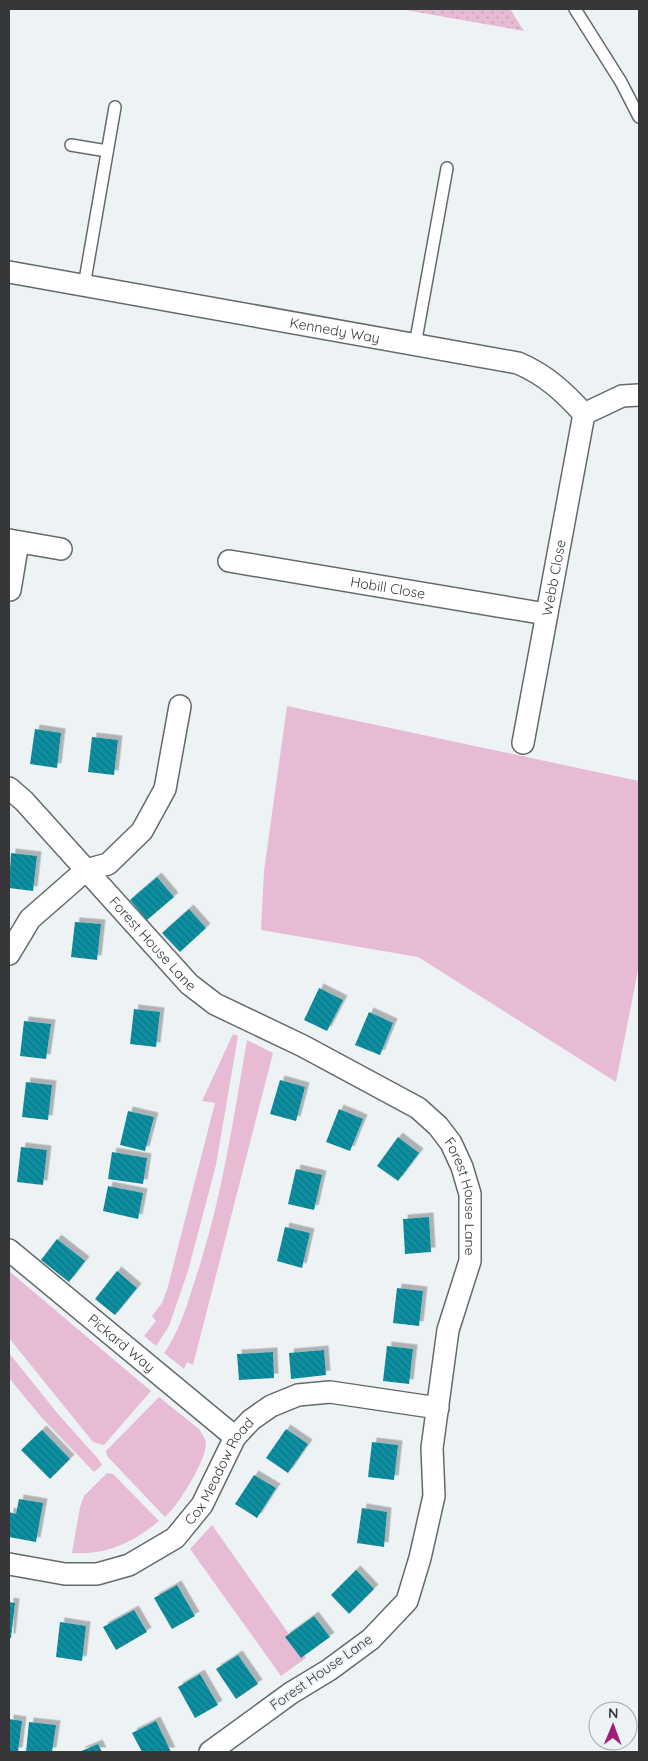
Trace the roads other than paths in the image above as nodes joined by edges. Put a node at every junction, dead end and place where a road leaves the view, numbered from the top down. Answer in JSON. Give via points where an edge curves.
{"nodes":[{"id":1,"x":575,"y":9,"type":"edge"},
{"id":2,"x":114,"y":107,"type":"dead end"},
{"id":3,"x":639,"y":118,"type":"edge"},
{"id":4,"x":71,"y":145,"type":"dead end"},
{"id":5,"x":107,"y":151,"type":"junction"},
{"id":6,"x":447,"y":168,"type":"dead end"},
{"id":7,"x":9,"y":272,"type":"edge"},
{"id":8,"x":84,"y":286,"type":"junction"},
{"id":9,"x":414,"y":344,"type":"junction"},
{"id":10,"x":639,"y":395,"type":"edge"},
{"id":11,"x":584,"y":414,"type":"junction"},
{"id":12,"x":13,"y":541,"type":"edge"},
{"id":13,"x":61,"y":549,"type":"dead end"},
{"id":14,"x":229,"y":561,"type":"dead end"},
{"id":15,"x":10,"y":590,"type":"edge"},
{"id":16,"x":546,"y":614,"type":"junction"},
{"id":17,"x":180,"y":706,"type":"dead end"},
{"id":18,"x":523,"y":743,"type":"dead end"},
{"id":19,"x":9,"y":788,"type":"edge"},
{"id":20,"x":86,"y":870,"type":"junction"},
{"id":21,"x":9,"y":954,"type":"edge"},
{"id":22,"x":9,"y":1250,"type":"edge"},
{"id":23,"x":438,"y":1408,"type":"junction"},
{"id":24,"x":235,"y":1437,"type":"junction"},
{"id":25,"x":9,"y":1564,"type":"edge"},
{"id":26,"x":210,"y":1752,"type":"edge"}],
"edges":[{"from":1,"to":3,"type":"lane","via":[[621,82]]},
{"from":2,"to":5,"type":"lane"},
{"from":4,"to":5,"type":"lane"},
{"from":5,"to":8,"type":"lane"},
{"from":6,"to":9,"type":"lane"},
{"from":7,"to":8,"type":"street","name":"Kennedy Way"},
{"from":8,"to":9,"type":"street","name":"Kennedy Way"},
{"from":9,"to":11,"type":"street","name":"Kennedy Way","via":[[518,363],[554,383]]},
{"from":10,"to":11,"type":"street","via":[[622,396]]},
{"from":11,"to":16,"type":"street","name":"Webb Close"},
{"from":12,"to":13,"type":"street"},
{"from":12,"to":15,"type":"street"},
{"from":14,"to":16,"type":"street","name":"Hobill Close"},
{"from":16,"to":18,"type":"street","name":"Webb Close"},
{"from":17,"to":20,"type":"street","via":[[165,789],[142,831],[108,864]]},
{"from":19,"to":20,"type":"street","name":"Forest House Lane"},
{"from":20,"to":21,"type":"street","via":[[30,919]]},
{"from":20,"to":23,"type":"street","name":"Forest House Lane","via":[[150,943],[196,989],[223,1008],[396,1094],[418,1108],[451,1143],[470,1194],[470,1261],[448,1330]]},
{"from":22,"to":24,"type":"street","name":"Pickard Way"},
{"from":23,"to":24,"type":"street","name":"Cox Meadow Road","via":[[330,1392],[298,1395],[271,1406]]},
{"from":23,"to":26,"type":"street","name":"Forest House Lane","via":[[432,1448],[434,1496],[407,1601],[371,1639]]},
{"from":24,"to":25,"type":"street","name":"Cox Meadow Road","via":[[202,1505],[175,1538],[129,1565],[97,1574],[65,1574]]}]}
